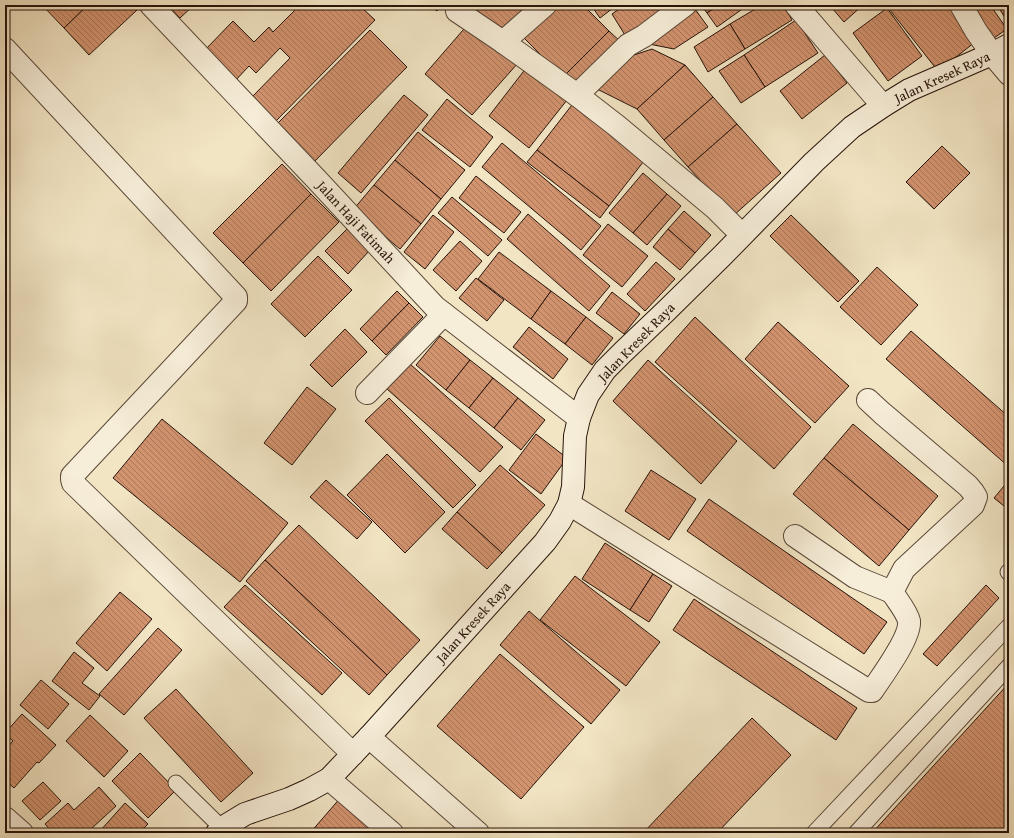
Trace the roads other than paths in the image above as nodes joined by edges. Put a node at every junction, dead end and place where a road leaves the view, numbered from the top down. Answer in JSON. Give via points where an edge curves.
{"nodes":[{"id":1,"x":151,"y":5,"type":"edge"},
{"id":2,"x":545,"y":5,"type":"edge"},
{"id":3,"x":685,"y":5,"type":"edge"},
{"id":4,"x":796,"y":5,"type":"edge"},
{"id":5,"x":961,"y":5,"type":"edge"},
{"id":6,"x":457,"y":11,"type":"dead end"},
{"id":7,"x":503,"y":42,"type":"junction"},
{"id":8,"x":5,"y":49,"type":"edge"},
{"id":9,"x":1000,"y":49,"type":"edge"},
{"id":10,"x":1009,"y":74,"type":"edge"},
{"id":11,"x":577,"y":95,"type":"junction"},
{"id":12,"x":883,"y":106,"type":"junction"},
{"id":13,"x":742,"y":236,"type":"junction"},
{"id":14,"x":444,"y":314,"type":"junction"},
{"id":15,"x":367,"y":393,"type":"dead end"},
{"id":16,"x":868,"y":400,"type":"dead end"},
{"id":17,"x":579,"y":418,"type":"junction"},
{"id":18,"x":569,"y":504,"type":"junction"},
{"id":19,"x":795,"y":536,"type":"dead end"},
{"id":20,"x":892,"y":592,"type":"junction"},
{"id":21,"x":1009,"y":626,"type":"edge"},
{"id":22,"x":1009,"y":666,"type":"edge"},
{"id":23,"x":369,"y":737,"type":"junction"},
{"id":24,"x":353,"y":754,"type":"junction"},
{"id":25,"x":329,"y":779,"type":"junction"},
{"id":26,"x":176,"y":783,"type":"dead end"},
{"id":27,"x":5,"y":818,"type":"edge"},
{"id":28,"x":219,"y":831,"type":"edge"},
{"id":29,"x":22,"y":833,"type":"edge"},
{"id":30,"x":392,"y":833,"type":"edge"},
{"id":31,"x":478,"y":833,"type":"edge"},
{"id":32,"x":814,"y":833,"type":"edge"},
{"id":33,"x":856,"y":833,"type":"edge"}],
"edges":[{"from":1,"to":14,"type":"street","name":"Jalan Haji Fatimah"},
{"from":2,"to":7,"type":"street"},
{"from":3,"to":11,"type":"street","via":[[628,45]]},
{"from":4,"to":12,"type":"street"},
{"from":5,"to":9,"type":"street","via":[[976,31]]},
{"from":6,"to":7,"type":"street"},
{"from":7,"to":11,"type":"street"},
{"from":8,"to":24,"type":"street","via":[[236,297],[236,301],[72,476],[72,481]]},
{"from":9,"to":10,"type":"street"},
{"from":9,"to":12,"type":"street","name":"Jalan Kresek Raya","via":[[909,90]]},
{"from":11,"to":13,"type":"street","via":[[708,203]]},
{"from":12,"to":13,"type":"street","name":"Jalan Kresek Raya","via":[[852,127],[814,162]]},
{"from":13,"to":17,"type":"street","name":"Jalan Kresek Raya","via":[[605,370],[588,395]]},
{"from":14,"to":15,"type":"street"},
{"from":14,"to":17,"type":"street","name":"Jalan Haji Fatimah"},
{"from":16,"to":20,"type":"street","via":[[968,486],[976,497],[973,505],[904,569]]},
{"from":17,"to":18,"type":"street","name":"Jalan Kresek Raya","via":[[575,436],[573,487]]},
{"from":18,"to":20,"type":"street","via":[[869,691],[872,691],[904,642],[908,631],[908,617]]},
{"from":18,"to":23,"type":"street","name":"Jalan Kresek Raya","via":[[546,542]]},
{"from":19,"to":20,"type":"street","via":[[855,576]]},
{"from":21,"to":32,"type":"lane"},
{"from":22,"to":33,"type":"lane"},
{"from":23,"to":24,"type":"street","name":"Jalan Kresek Raya"},
{"from":23,"to":31,"type":"street"},
{"from":24,"to":25,"type":"street","name":"Jalan Kresek Raya"},
{"from":25,"to":28,"type":"street","name":"Jalan Kresek Raya","via":[[289,799],[245,814]]},
{"from":25,"to":30,"type":"street"},
{"from":26,"to":28,"type":"lane"},
{"from":27,"to":29,"type":"street"}]}
